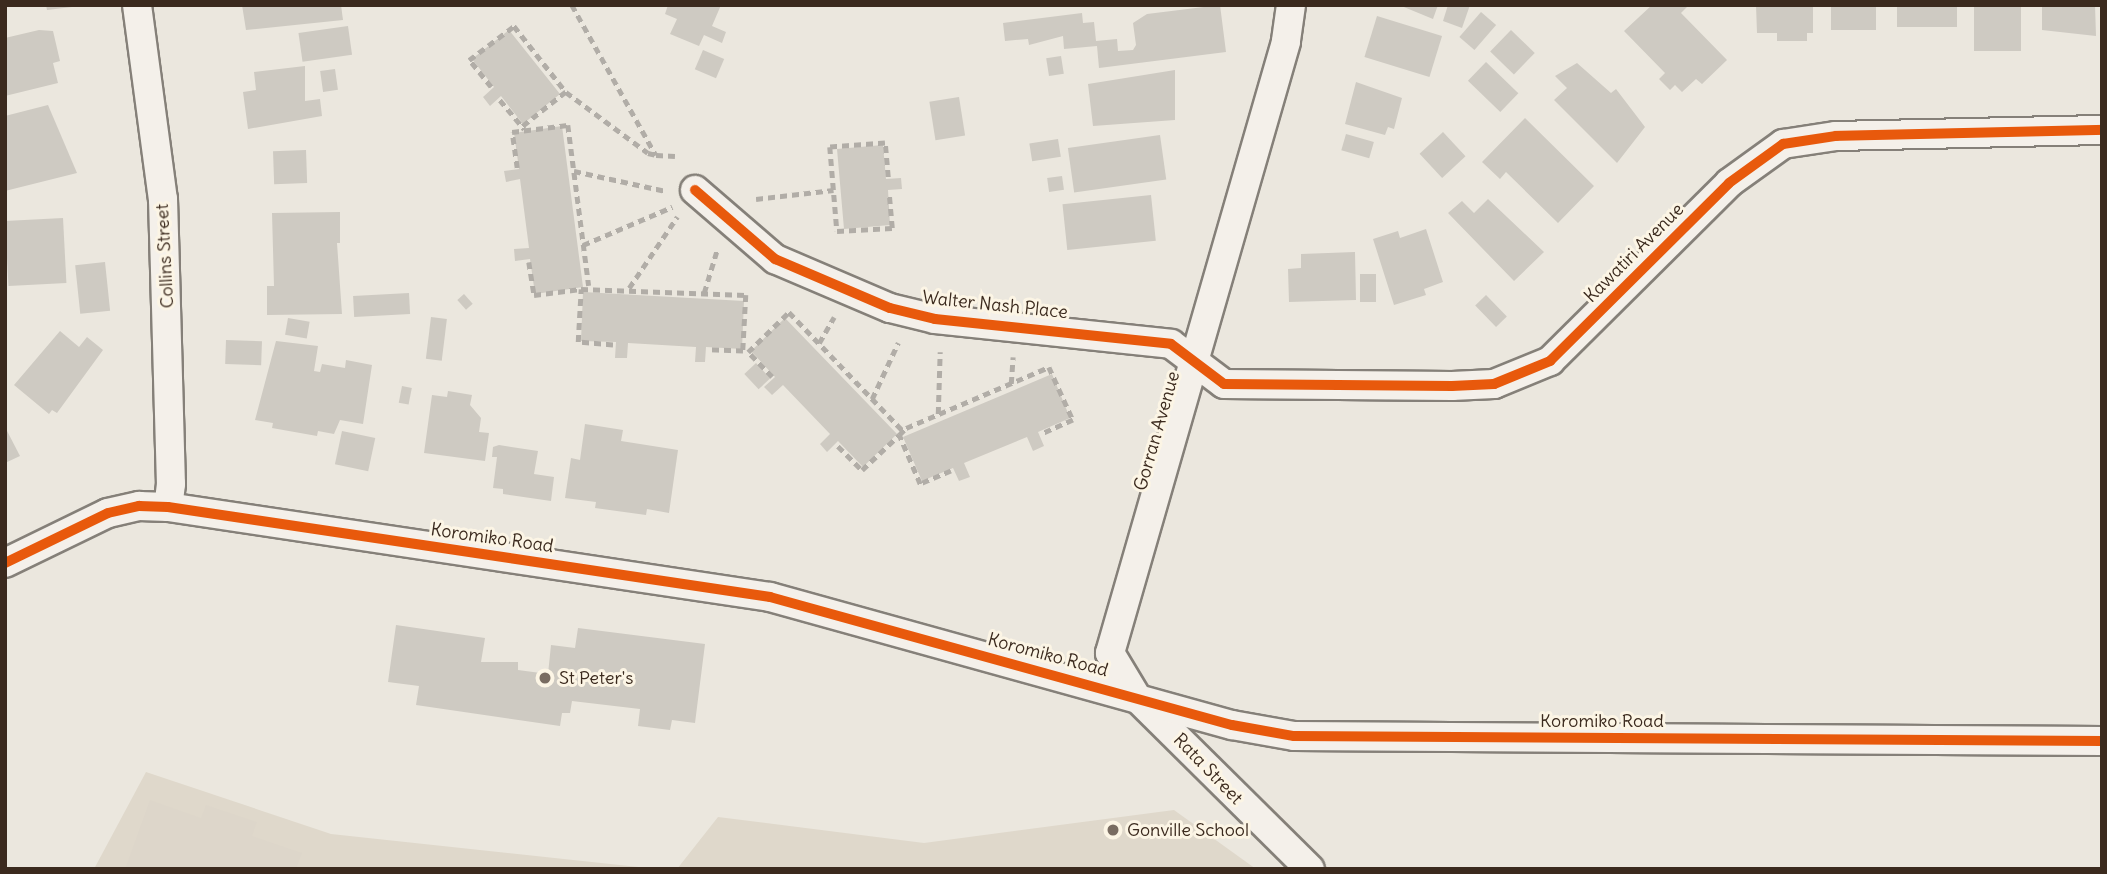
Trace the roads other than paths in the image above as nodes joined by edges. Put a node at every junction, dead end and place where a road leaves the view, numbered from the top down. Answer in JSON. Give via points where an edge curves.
{"nodes":[{"id":1,"x":137,"y":5,"type":"edge"},
{"id":2,"x":1290,"y":5,"type":"edge"},
{"id":3,"x":2102,"y":130,"type":"edge"},
{"id":4,"x":695,"y":190,"type":"road end"},
{"id":5,"x":1195,"y":362,"type":"junction"},
{"id":6,"x":168,"y":507,"type":"junction"},
{"id":7,"x":5,"y":563,"type":"edge"},
{"id":8,"x":1137,"y":698,"type":"junction"},
{"id":9,"x":2102,"y":741,"type":"edge"},
{"id":10,"x":1310,"y":869,"type":"edge"}],
"edges":[{"from":1,"to":6,"type":"street","name":"Collins Street","via":[[163,199]]},
{"from":2,"to":5,"type":"street","name":"Gorran Avenue","via":[[1286,42]]},
{"from":3,"to":5,"type":"street","name":"Kawatiri Avenue","via":[[1836,136],[1783,144],[1728,183],[1550,361],[1494,384],[1223,384]]},
{"from":4,"to":5,"type":"street","name":"Walter Nash Place","via":[[775,259],[912,313],[1171,344]]},
{"from":5,"to":8,"type":"street","name":"Gorran Avenue","via":[[1110,653]]},
{"from":6,"to":7,"type":"street","name":"Koromiko Road","via":[[139,506],[108,513]]},
{"from":6,"to":8,"type":"street","name":"Koromiko Road","via":[[770,597]]},
{"from":8,"to":9,"type":"street","name":"Koromiko Road","via":[[1232,725],[1294,736]]},
{"from":8,"to":10,"type":"street","name":"Rata Street"}]}
